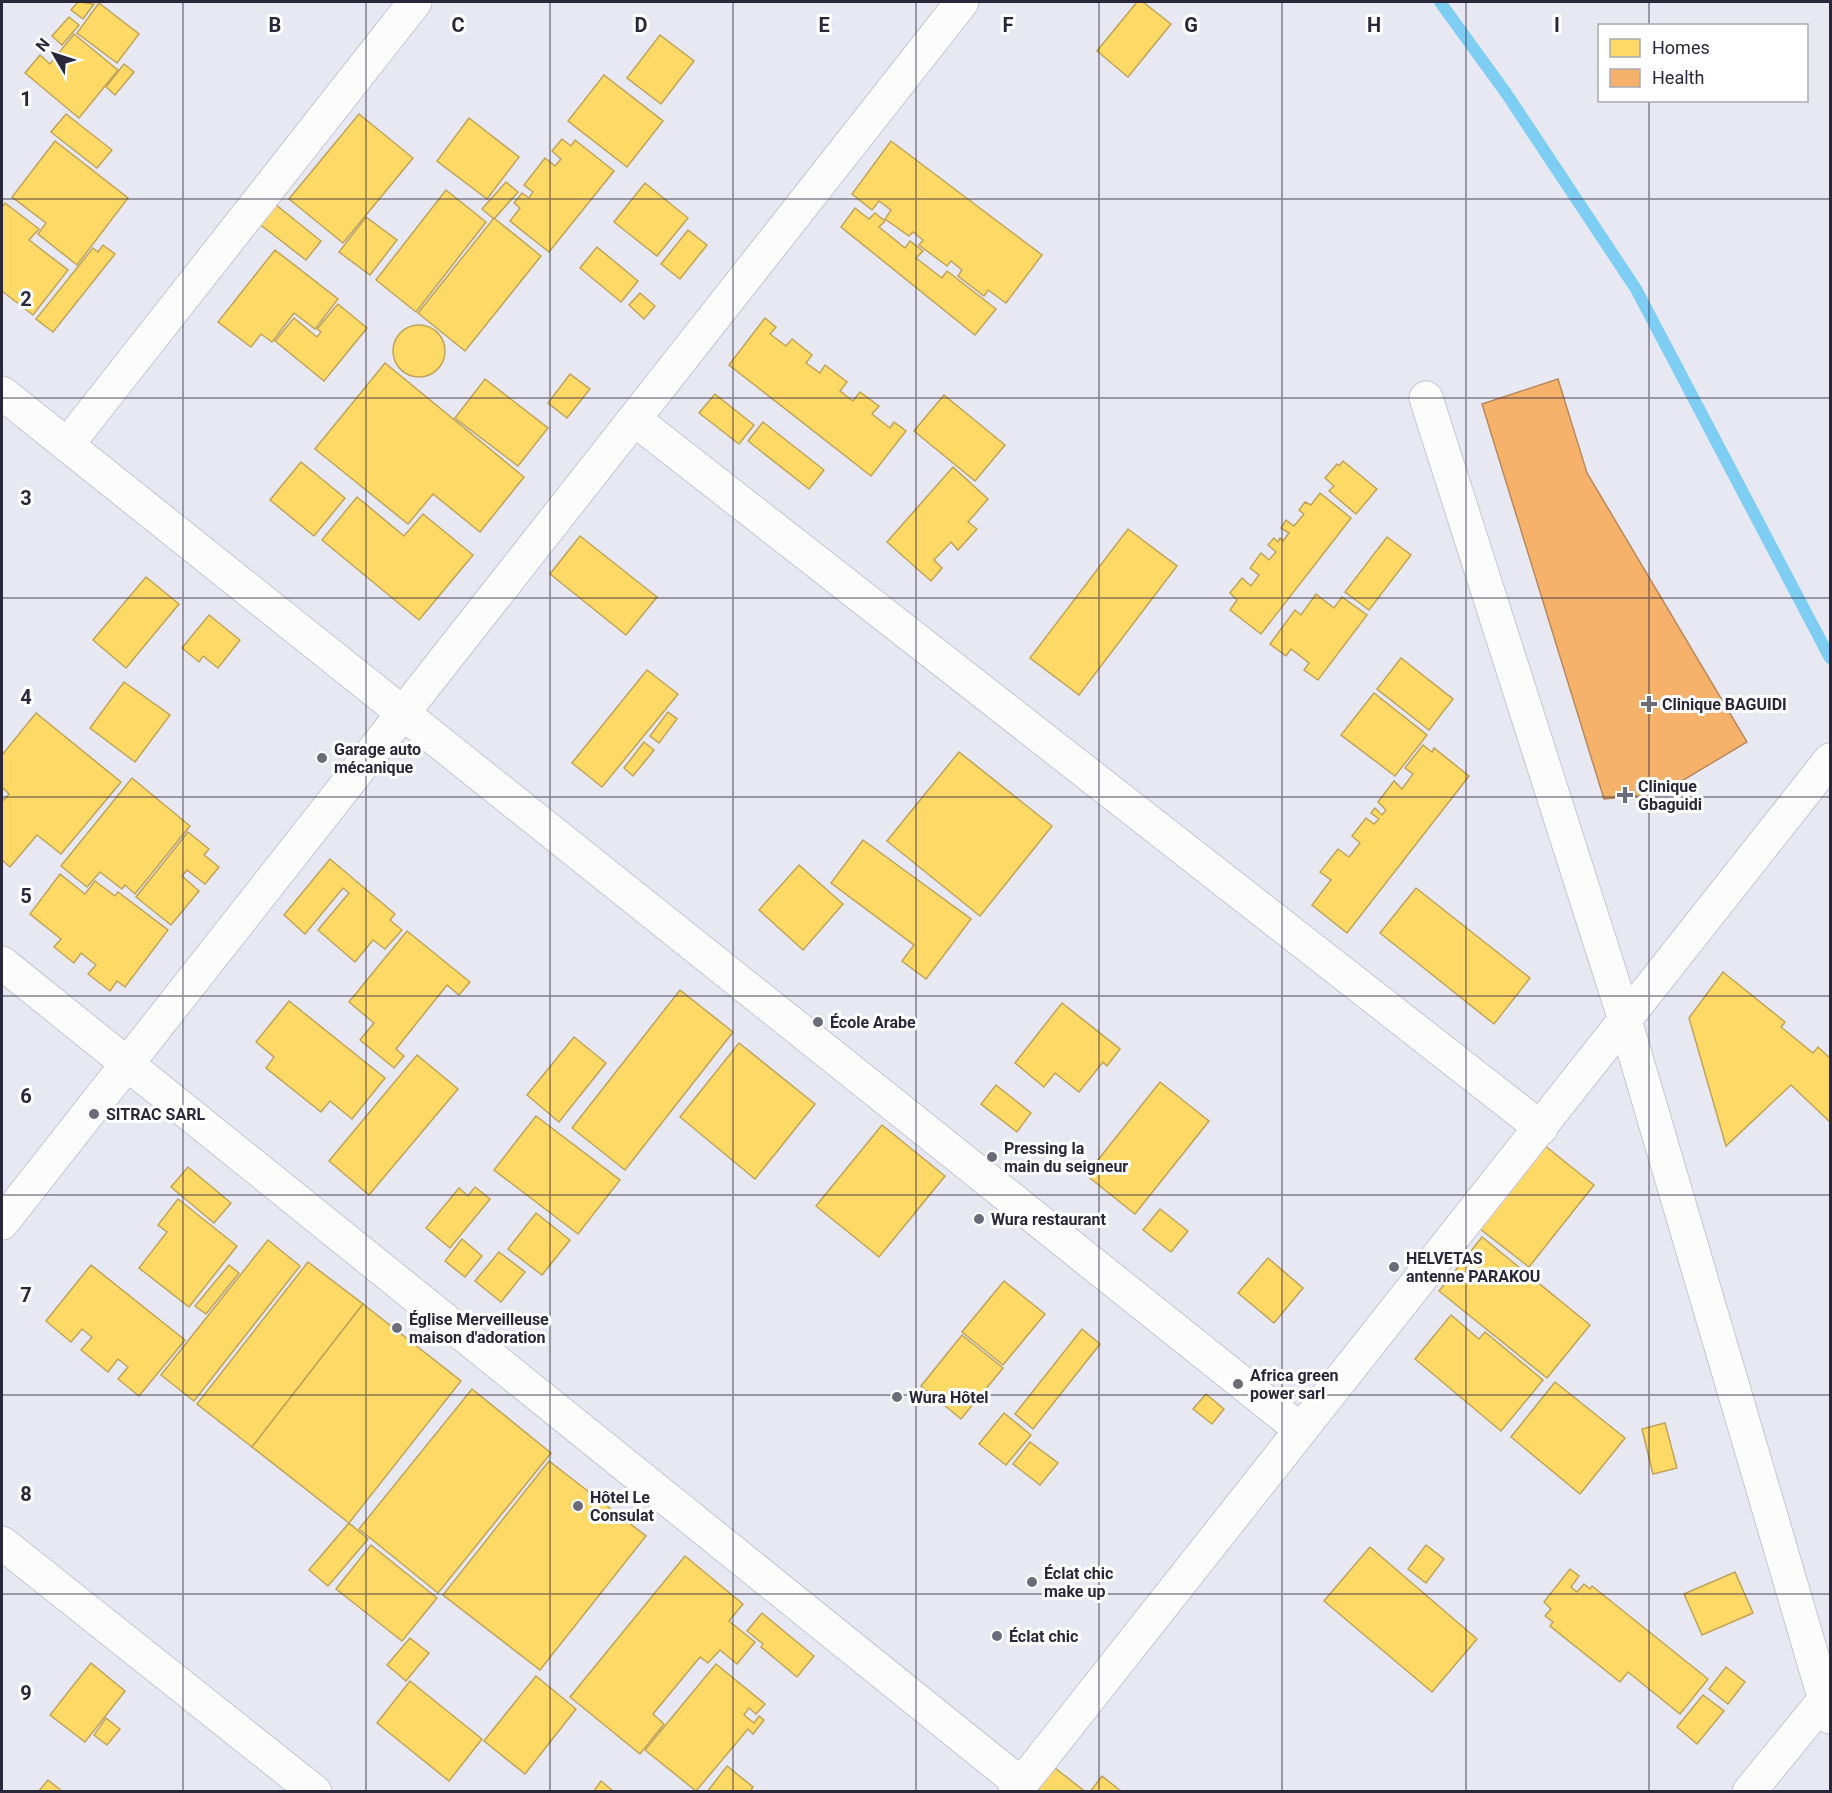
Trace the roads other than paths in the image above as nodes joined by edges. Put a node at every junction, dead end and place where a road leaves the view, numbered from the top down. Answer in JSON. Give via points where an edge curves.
{"nodes":[{"id":1,"x":415,"y":2,"type":"edge"},
{"id":2,"x":962,"y":2,"type":"edge"},
{"id":3,"x":2,"y":393,"type":"edge"},
{"id":4,"x":1426,"y":398,"type":"dead end"},
{"id":5,"x":634,"y":419,"type":"junction"},
{"id":6,"x":67,"y":445,"type":"junction"},
{"id":7,"x":402,"y":713,"type":"junction"},
{"id":8,"x":1830,"y":760,"type":"edge"},
{"id":9,"x":2,"y":963,"type":"edge"},
{"id":10,"x":1625,"y":1020,"type":"junction"},
{"id":11,"x":128,"y":1063,"type":"junction"},
{"id":12,"x":1540,"y":1128,"type":"junction"},
{"id":13,"x":2,"y":1223,"type":"edge"},
{"id":14,"x":1301,"y":1430,"type":"junction"},
{"id":15,"x":2,"y":1543,"type":"edge"},
{"id":16,"x":1828,"y":1708,"type":"edge"},
{"id":17,"x":1018,"y":1788,"type":"edge"},
{"id":18,"x":315,"y":1791,"type":"edge"},
{"id":19,"x":1749,"y":1791,"type":"edge"}],
"edges":[{"from":1,"to":6,"type":"street"},
{"from":2,"to":5,"type":"street"},
{"from":3,"to":6,"type":"street"},
{"from":4,"to":10,"type":"street"},
{"from":5,"to":7,"type":"street"},
{"from":5,"to":12,"type":"street"},
{"from":6,"to":7,"type":"street"},
{"from":7,"to":11,"type":"street"},
{"from":7,"to":14,"type":"street"},
{"from":8,"to":10,"type":"street"},
{"from":9,"to":11,"type":"street"},
{"from":10,"to":12,"type":"street"},
{"from":10,"to":16,"type":"street"},
{"from":11,"to":13,"type":"street"},
{"from":11,"to":17,"type":"street"},
{"from":12,"to":14,"type":"street"},
{"from":14,"to":17,"type":"street"},
{"from":15,"to":18,"type":"street"},
{"from":16,"to":19,"type":"street"}]}
